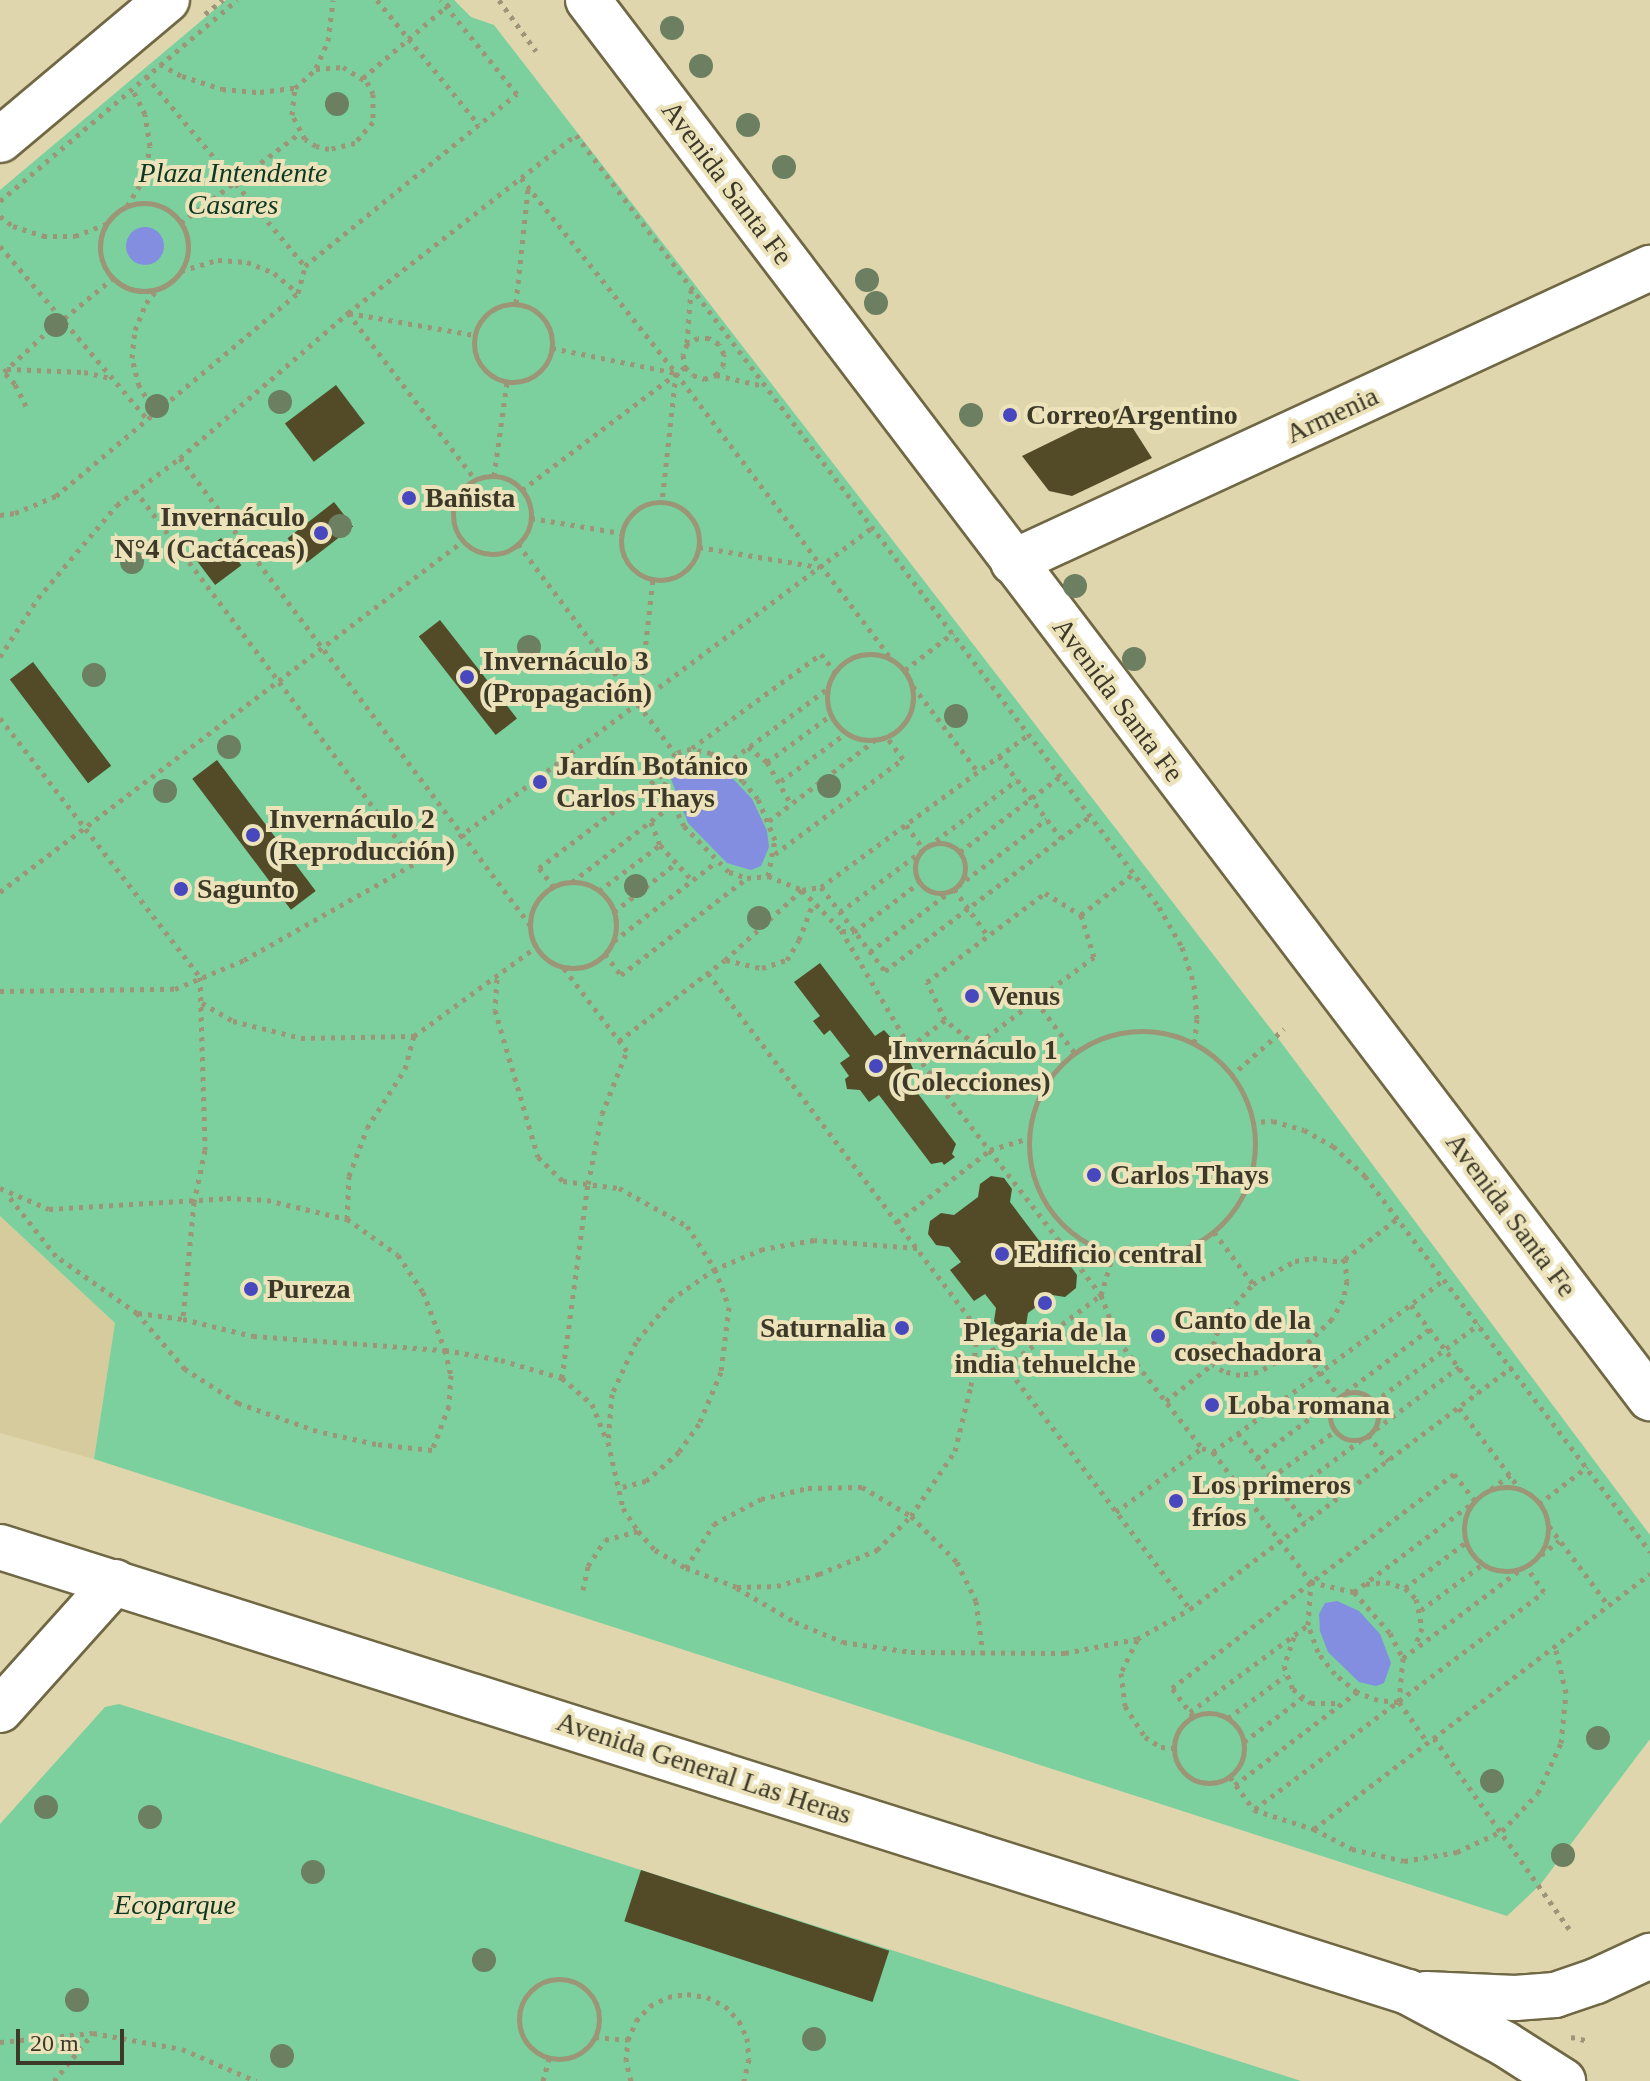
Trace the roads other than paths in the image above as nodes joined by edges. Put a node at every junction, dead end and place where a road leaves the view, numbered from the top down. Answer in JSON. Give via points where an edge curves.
{"nodes":[{"id":1,"x":167,"y":0,"type":"edge"},
{"id":2,"x":588,"y":0,"type":"edge"},
{"id":3,"x":0,"y":140,"type":"edge"},
{"id":4,"x":1650,"y":268,"type":"edge"},
{"id":5,"x":1013,"y":562,"type":"junction"},
{"id":6,"x":1650,"y":1398,"type":"edge"},
{"id":7,"x":0,"y":1547,"type":"edge"},
{"id":8,"x":115,"y":1582,"type":"junction"},
{"id":9,"x":0,"y":1710,"type":"edge"},
{"id":10,"x":1650,"y":1956,"type":"edge"},
{"id":11,"x":1408,"y":1992,"type":"junction"},
{"id":12,"x":1563,"y":2081,"type":"edge"}],
"edges":[{"from":1,"to":3,"type":"main road"},
{"from":2,"to":5,"type":"main road","name":"Avenida Santa Fe"},
{"from":4,"to":5,"type":"main road","name":"Armenia"},
{"from":5,"to":6,"type":"main road","name":"Avenida Santa Fe"},
{"from":7,"to":8,"type":"main road","name":"Avenida General Las Heras"},
{"from":8,"to":9,"type":"main road"},
{"from":8,"to":11,"type":"main road","name":"Avenida General Las Heras"},
{"from":10,"to":11,"type":"main road","name":"Avenida General Las Heras","via":[[1555,1995],[1463,1998]]},
{"from":11,"to":12,"type":"main road","name":"Avenida General Las Heras"}]}
